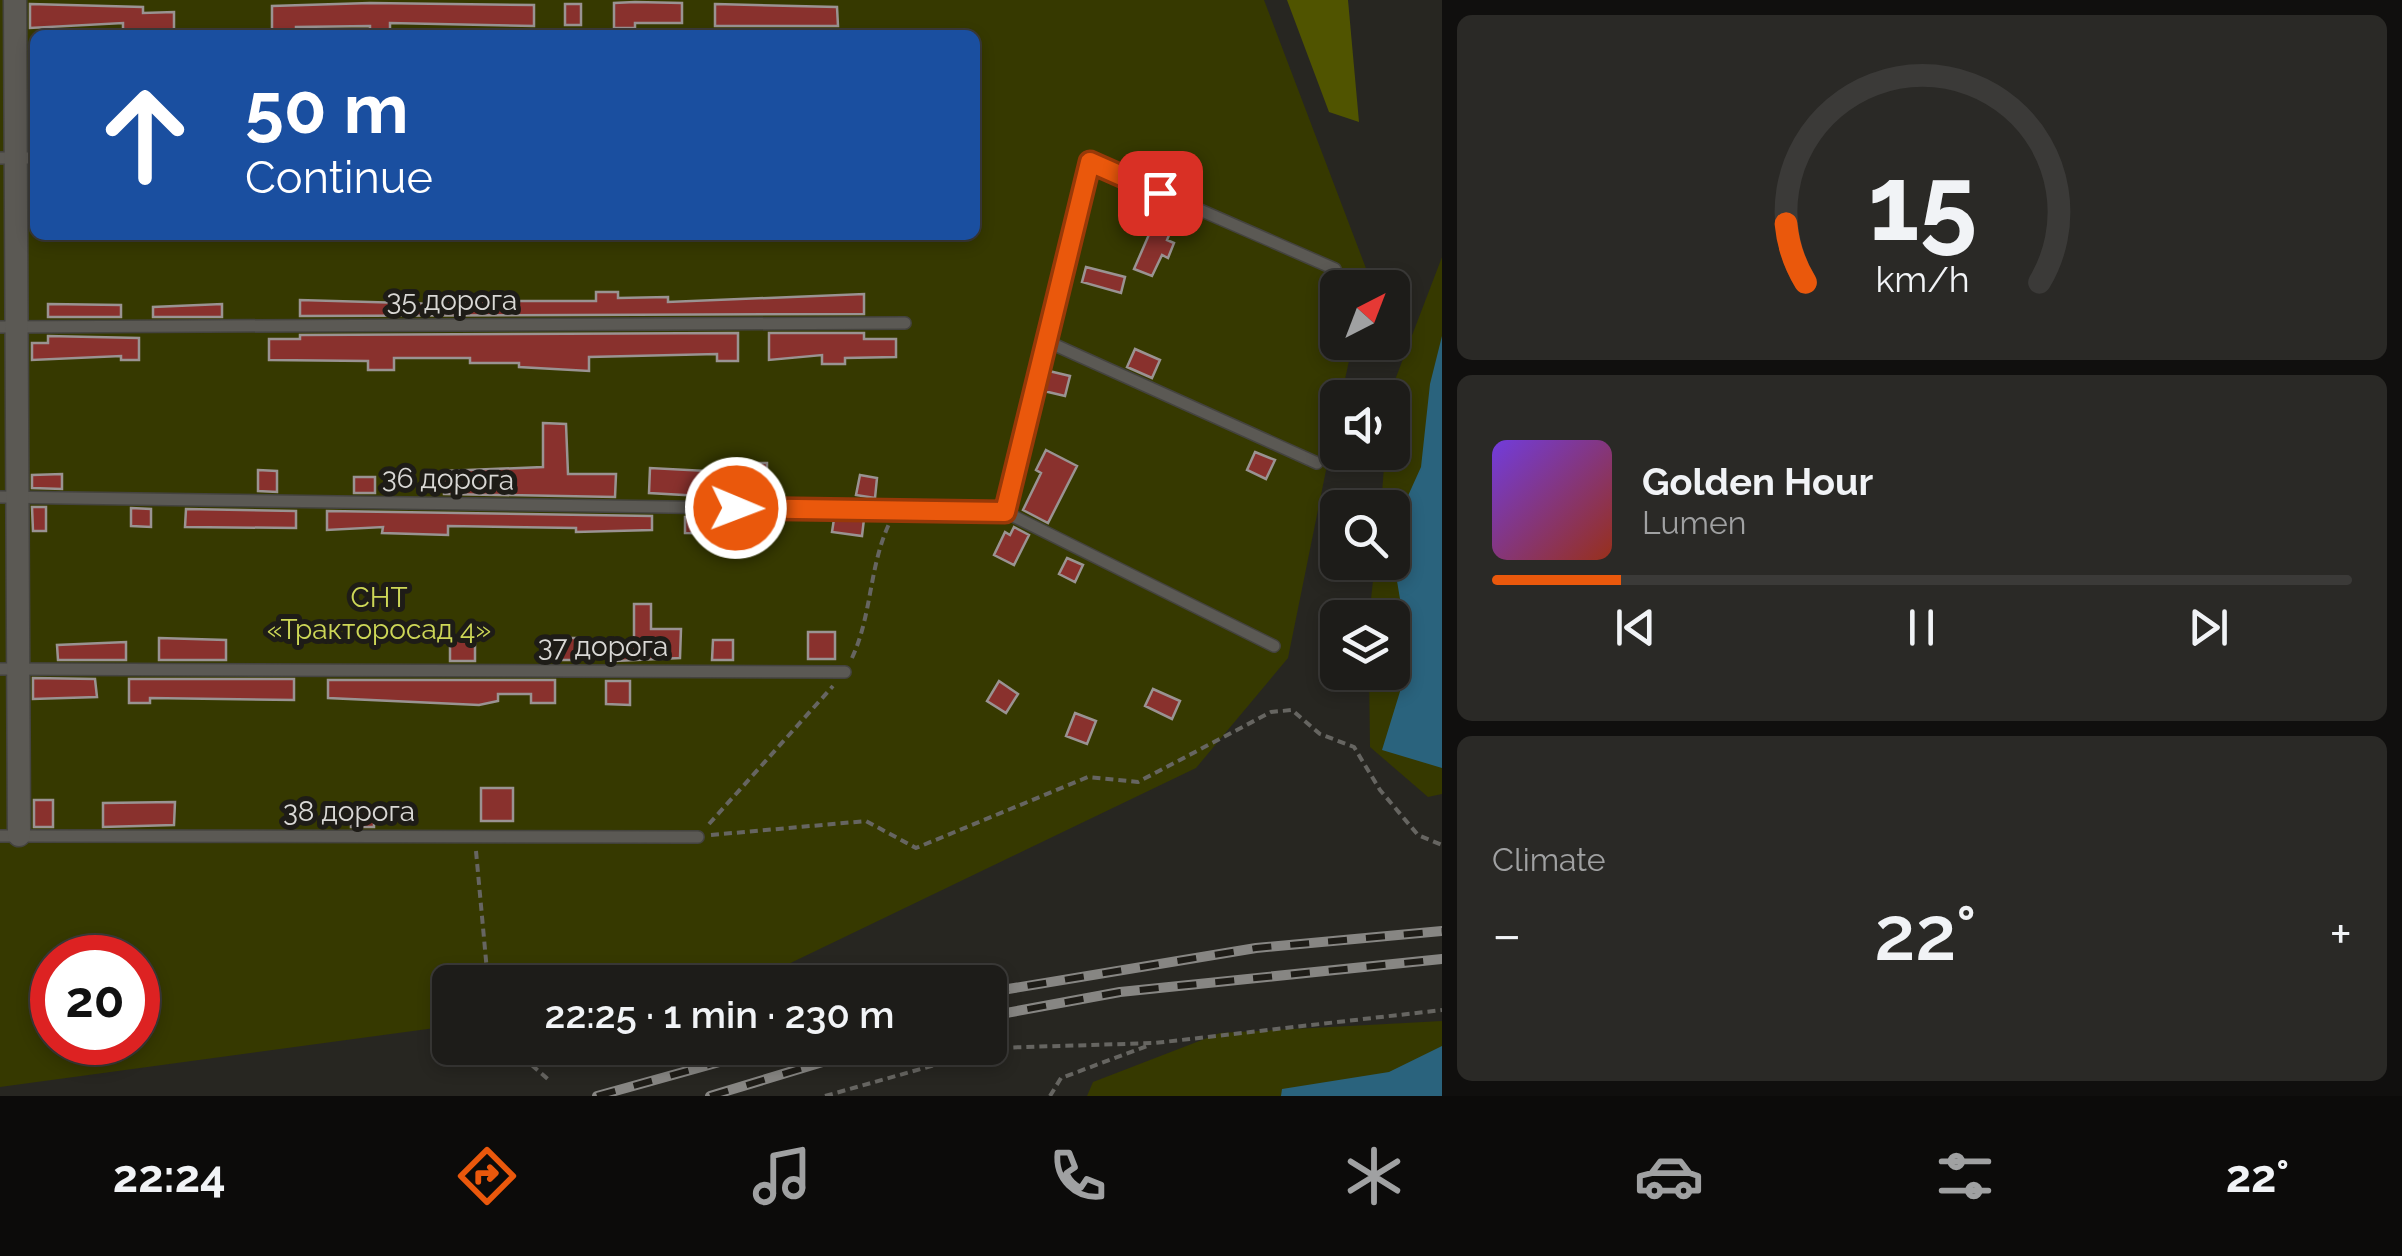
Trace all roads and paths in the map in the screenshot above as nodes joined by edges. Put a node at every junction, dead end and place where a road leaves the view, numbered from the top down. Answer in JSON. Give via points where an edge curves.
{"nodes":[{"id":1,"x":15,"y":0,"type":"edge"},
{"id":2,"x":17,"y":158,"type":"edge"},
{"id":3,"x":1334,"y":269,"type":"dead end"},
{"id":4,"x":905,"y":323,"type":"dead end"},
{"id":5,"x":8,"y":327,"type":"edge"},
{"id":6,"x":1046,"y":342,"type":"junction"},
{"id":7,"x":1316,"y":463,"type":"dead end"},
{"id":8,"x":9,"y":497,"type":"edge"},
{"id":9,"x":895,"y":510,"type":"junction"},
{"id":10,"x":1005,"y":512,"type":"junction"},
{"id":11,"x":1274,"y":646,"type":"dead end"},
{"id":12,"x":9,"y":668,"type":"edge"},
{"id":13,"x":845,"y":672,"type":"junction"},
{"id":14,"x":10,"y":836,"type":"edge"},
{"id":15,"x":475,"y":836,"type":"junction"},
{"id":16,"x":698,"y":836,"type":"junction"},
{"id":17,"x":1442,"y":846,"type":"edge"},
{"id":18,"x":486,"y":965,"type":"edge"},
{"id":19,"x":1442,"y":1010,"type":"edge"},
{"id":20,"x":1155,"y":1043,"type":"junction"},
{"id":21,"x":532,"y":1065,"type":"edge"},
{"id":22,"x":550,"y":1080,"type":"dead end"},
{"id":23,"x":825,"y":1096,"type":"edge"},
{"id":24,"x":1050,"y":1096,"type":"edge"}],
"edges":[{"from":1,"to":2,"type":"street"},
{"from":2,"to":5,"type":"street"},
{"from":3,"to":6,"type":"lane","via":[[1090,162]]},
{"from":4,"to":5,"type":"lane","name":"35 дорога"},
{"from":5,"to":8,"type":"street"},
{"from":6,"to":7,"type":"lane"},
{"from":6,"to":10,"type":"lane"},
{"from":8,"to":9,"type":"lane","name":"36 дорога"},
{"from":8,"to":12,"type":"street"},
{"from":9,"to":10,"type":"lane","name":"36 дорога"},
{"from":9,"to":13,"type":"path","via":[[874,556],[863,635]]},
{"from":10,"to":11,"type":"lane"},
{"from":12,"to":13,"type":"lane","name":"37 дорога"},
{"from":12,"to":14,"type":"street"},
{"from":13,"to":16,"type":"path"},
{"from":14,"to":15,"type":"lane","name":"38 дорога"},
{"from":15,"to":16,"type":"lane","name":"38 дорога"},
{"from":15,"to":18,"type":"path"},
{"from":16,"to":17,"type":"path","via":[[866,821],[916,848],[1088,777],[1138,782],[1271,712],[1292,710],[1320,734],[1354,747],[1418,835]]},
{"from":19,"to":20,"type":"path"},
{"from":20,"to":23,"type":"path","via":[[995,1048]]},
{"from":20,"to":24,"type":"path","via":[[1061,1078]]},
{"from":21,"to":22,"type":"path"}]}
